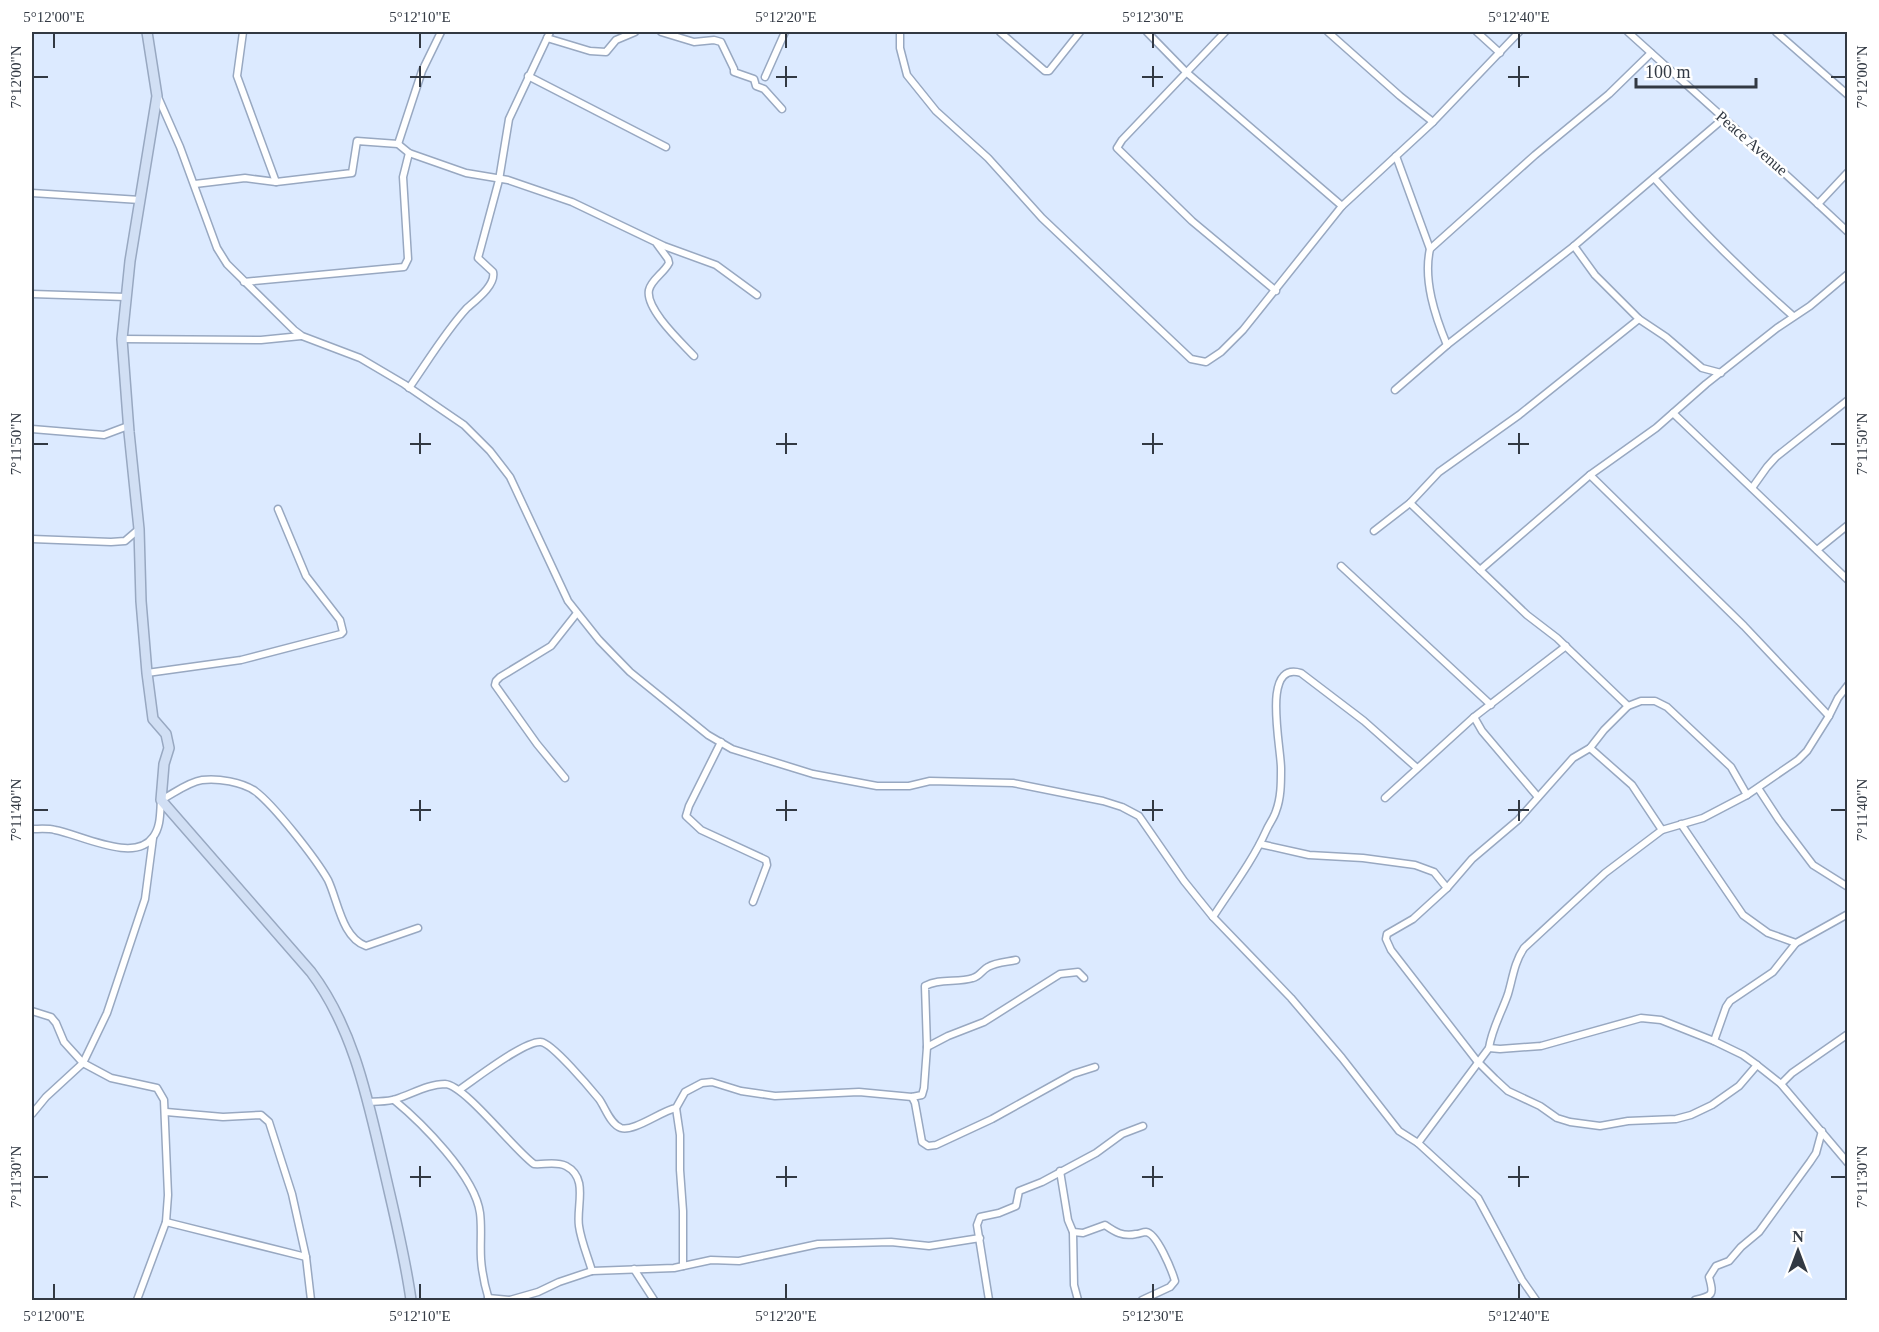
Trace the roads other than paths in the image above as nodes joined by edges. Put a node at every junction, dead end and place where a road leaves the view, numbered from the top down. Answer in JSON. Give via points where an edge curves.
{"nodes":[{"id":1,"x":147,"y":32,"type":"edge"},
{"id":2,"x":243,"y":32,"type":"edge"},
{"id":3,"x":441,"y":32,"type":"edge"},
{"id":4,"x":635,"y":32,"type":"edge"},
{"id":5,"x":661,"y":32,"type":"edge"},
{"id":6,"x":713,"y":32,"type":"edge"},
{"id":7,"x":784,"y":32,"type":"edge"},
{"id":8,"x":900,"y":32,"type":"edge"},
{"id":9,"x":1000,"y":32,"type":"edge"},
{"id":10,"x":1080,"y":32,"type":"edge"},
{"id":11,"x":1147,"y":32,"type":"edge"},
{"id":12,"x":1225,"y":32,"type":"edge"},
{"id":13,"x":1328,"y":32,"type":"edge"},
{"id":14,"x":1477,"y":32,"type":"edge"},
{"id":15,"x":1519,"y":32,"type":"edge"},
{"id":16,"x":1628,"y":32,"type":"edge"},
{"id":17,"x":1776,"y":32,"type":"edge"},
{"id":18,"x":549,"y":35,"type":"edge"},
{"id":19,"x":714,"y":40,"type":"junction"},
{"id":20,"x":1500,"y":53,"type":"junction"},
{"id":21,"x":1652,"y":53,"type":"junction"},
{"id":22,"x":1186,"y":72,"type":"junction"},
{"id":23,"x":528,"y":76,"type":"junction"},
{"id":24,"x":765,"y":77,"type":"dead end"},
{"id":25,"x":1848,"y":95,"type":"edge"},
{"id":26,"x":157,"y":96,"type":"junction"},
{"id":27,"x":782,"y":109,"type":"dead end"},
{"id":28,"x":1724,"y":119,"type":"junction"},
{"id":29,"x":1433,"y":122,"type":"junction"},
{"id":30,"x":398,"y":144,"type":"junction"},
{"id":31,"x":666,"y":147,"type":"dead end"},
{"id":32,"x":409,"y":153,"type":"junction"},
{"id":33,"x":1396,"y":156,"type":"junction"},
{"id":34,"x":1848,"y":172,"type":"edge"},
{"id":35,"x":1654,"y":178,"type":"junction"},
{"id":36,"x":499,"y":180,"type":"junction"},
{"id":37,"x":276,"y":182,"type":"junction"},
{"id":38,"x":195,"y":184,"type":"junction"},
{"id":39,"x":32,"y":193,"type":"edge"},
{"id":40,"x":140,"y":200,"type":"junction"},
{"id":41,"x":1818,"y":204,"type":"junction"},
{"id":42,"x":1342,"y":207,"type":"junction"},
{"id":43,"x":1848,"y":232,"type":"edge"},
{"id":44,"x":655,"y":241,"type":"junction"},
{"id":45,"x":1574,"y":246,"type":"junction"},
{"id":46,"x":1430,"y":249,"type":"junction"},
{"id":47,"x":1848,"y":273,"type":"edge"},
{"id":48,"x":244,"y":282,"type":"junction"},
{"id":49,"x":1276,"y":291,"type":"junction"},
{"id":50,"x":32,"y":294,"type":"edge"},
{"id":51,"x":757,"y":295,"type":"dead end"},
{"id":52,"x":126,"y":297,"type":"junction"},
{"id":53,"x":1793,"y":316,"type":"junction"},
{"id":54,"x":1639,"y":319,"type":"junction"},
{"id":55,"x":302,"y":336,"type":"junction"},
{"id":56,"x":122,"y":339,"type":"junction"},
{"id":57,"x":1447,"y":345,"type":"junction"},
{"id":58,"x":694,"y":356,"type":"dead end"},
{"id":59,"x":1702,"y":368,"type":"junction"},
{"id":60,"x":1721,"y":373,"type":"junction"},
{"id":61,"x":1706,"y":384,"type":"junction"},
{"id":62,"x":409,"y":388,"type":"junction"},
{"id":63,"x":1395,"y":390,"type":"dead end"},
{"id":64,"x":1848,"y":400,"type":"edge"},
{"id":65,"x":1673,"y":413,"type":"junction"},
{"id":66,"x":129,"y":426,"type":"junction"},
{"id":67,"x":32,"y":429,"type":"edge"},
{"id":68,"x":1590,"y":475,"type":"junction"},
{"id":69,"x":1752,"y":488,"type":"junction"},
{"id":70,"x":1410,"y":503,"type":"junction"},
{"id":71,"x":278,"y":509,"type":"dead end"},
{"id":72,"x":1848,"y":525,"type":"edge"},
{"id":73,"x":140,"y":529,"type":"junction"},
{"id":74,"x":1374,"y":531,"type":"dead end"},
{"id":75,"x":32,"y":539,"type":"edge"},
{"id":76,"x":1817,"y":550,"type":"junction"},
{"id":77,"x":1341,"y":566,"type":"dead end"},
{"id":78,"x":1480,"y":570,"type":"junction"},
{"id":79,"x":1848,"y":580,"type":"edge"},
{"id":80,"x":577,"y":613,"type":"junction"},
{"id":81,"x":1566,"y":646,"type":"junction"},
{"id":82,"x":147,"y":673,"type":"junction"},
{"id":83,"x":1848,"y":685,"type":"edge"},
{"id":84,"x":1491,"y":705,"type":"junction"},
{"id":85,"x":1628,"y":706,"type":"junction"},
{"id":86,"x":1829,"y":716,"type":"junction"},
{"id":87,"x":1474,"y":717,"type":"junction"},
{"id":88,"x":721,"y":742,"type":"junction"},
{"id":89,"x":1590,"y":748,"type":"junction"},
{"id":90,"x":1417,"y":768,"type":"junction"},
{"id":91,"x":565,"y":778,"type":"dead end"},
{"id":92,"x":1758,"y":788,"type":"junction"},
{"id":93,"x":1747,"y":795,"type":"junction"},
{"id":94,"x":1538,"y":797,"type":"junction"},
{"id":95,"x":1385,"y":798,"type":"dead end"},
{"id":96,"x":160,"y":800,"type":"junction"},
{"id":97,"x":1681,"y":824,"type":"junction"},
{"id":98,"x":32,"y":829,"type":"edge"},
{"id":99,"x":1662,"y":830,"type":"junction"},
{"id":100,"x":153,"y":837,"type":"junction"},
{"id":101,"x":1260,"y":844,"type":"junction"},
{"id":102,"x":1848,"y":887,"type":"edge"},
{"id":103,"x":1447,"y":888,"type":"junction"},
{"id":104,"x":753,"y":902,"type":"dead end"},
{"id":105,"x":1848,"y":914,"type":"edge"},
{"id":106,"x":1213,"y":917,"type":"junction"},
{"id":107,"x":418,"y":927,"type":"dead end"},
{"id":108,"x":1796,"y":943,"type":"junction"},
{"id":109,"x":1016,"y":960,"type":"dead end"},
{"id":110,"x":1084,"y":978,"type":"dead end"},
{"id":111,"x":32,"y":1011,"type":"edge"},
{"id":112,"x":1848,"y":1034,"type":"edge"},
{"id":113,"x":1714,"y":1041,"type":"junction"},
{"id":114,"x":927,"y":1047,"type":"junction"},
{"id":115,"x":1489,"y":1048,"type":"junction"},
{"id":116,"x":1477,"y":1061,"type":"junction"},
{"id":117,"x":83,"y":1063,"type":"junction"},
{"id":118,"x":1758,"y":1065,"type":"junction"},
{"id":119,"x":1095,"y":1067,"type":"dead end"},
{"id":120,"x":1781,"y":1084,"type":"junction"},
{"id":121,"x":459,"y":1090,"type":"junction"},
{"id":122,"x":912,"y":1097,"type":"junction"},
{"id":123,"x":394,"y":1100,"type":"junction"},
{"id":124,"x":369,"y":1102,"type":"junction"},
{"id":125,"x":676,"y":1108,"type":"junction"},
{"id":126,"x":166,"y":1112,"type":"junction"},
{"id":127,"x":32,"y":1113,"type":"edge"},
{"id":128,"x":1143,"y":1126,"type":"dead end"},
{"id":129,"x":1822,"y":1131,"type":"junction"},
{"id":130,"x":1418,"y":1143,"type":"junction"},
{"id":131,"x":1848,"y":1163,"type":"edge"},
{"id":132,"x":1060,"y":1172,"type":"junction"},
{"id":133,"x":166,"y":1222,"type":"junction"},
{"id":134,"x":1073,"y":1232,"type":"junction"},
{"id":135,"x":980,"y":1238,"type":"junction"},
{"id":136,"x":306,"y":1257,"type":"junction"},
{"id":137,"x":683,"y":1266,"type":"junction"},
{"id":138,"x":634,"y":1269,"type":"junction"},
{"id":139,"x":592,"y":1271,"type":"junction"},
{"id":140,"x":488,"y":1299,"type":"edge"},
{"id":141,"x":138,"y":1300,"type":"edge"},
{"id":142,"x":311,"y":1300,"type":"edge"},
{"id":143,"x":411,"y":1300,"type":"edge"},
{"id":144,"x":513,"y":1300,"type":"edge"},
{"id":145,"x":654,"y":1300,"type":"edge"},
{"id":146,"x":989,"y":1300,"type":"edge"},
{"id":147,"x":1078,"y":1300,"type":"edge"},
{"id":148,"x":1142,"y":1300,"type":"edge"},
{"id":149,"x":1536,"y":1300,"type":"edge"},
{"id":150,"x":1695,"y":1300,"type":"edge"}],
"edges":[{"from":1,"to":26,"type":"street"},
{"from":2,"to":37,"type":"street","via":[[237,76]]},
{"from":3,"to":30,"type":"street","via":[[422,70]]},
{"from":4,"to":18,"type":"street","via":[[616,40],[606,52],[590,51]]},
{"from":5,"to":19,"type":"street","via":[[694,42]]},
{"from":6,"to":19,"type":"street"},
{"from":7,"to":24,"type":"street"},
{"from":8,"to":49,"type":"street","via":[[907,75],[936,111],[1191,359],[1206,362],[1221,352]]},
{"from":9,"to":10,"type":"street","via":[[1045,71]]},
{"from":11,"to":22,"type":"street"},
{"from":12,"to":22,"type":"street"},
{"from":13,"to":29,"type":"street"},
{"from":14,"to":20,"type":"street"},
{"from":15,"to":20,"type":"street"},
{"from":16,"to":21,"type":"street","name":"Peace Avenue"},
{"from":17,"to":25,"type":"street"},
{"from":18,"to":23,"type":"street"},
{"from":19,"to":27,"type":"street","via":[[721,42],[734,72],[754,79],[756,86],[764,89]]},
{"from":20,"to":29,"type":"street"},
{"from":21,"to":28,"type":"street","name":"Peace Avenue"},
{"from":21,"to":46,"type":"street"},
{"from":22,"to":42,"type":"street"},
{"from":22,"to":49,"type":"street","via":[[1117,148],[1192,221]]},
{"from":23,"to":31,"type":"street"},
{"from":23,"to":36,"type":"street","via":[[509,119]]},
{"from":26,"to":38,"type":"street"},
{"from":26,"to":40,"type":"street"},
{"from":28,"to":35,"type":"street"},
{"from":28,"to":41,"type":"street","name":"Peace Avenue"},
{"from":29,"to":33,"type":"street"},
{"from":30,"to":32,"type":"street"},
{"from":30,"to":37,"type":"street","via":[[357,141],[352,173]]},
{"from":32,"to":36,"type":"street"},
{"from":32,"to":48,"type":"street","via":[[403,177],[408,259],[404,267]]},
{"from":33,"to":42,"type":"street"},
{"from":33,"to":46,"type":"street"},
{"from":34,"to":41,"type":"street"},
{"from":35,"to":45,"type":"street"},
{"from":35,"to":53,"type":"street","via":[[1745,274]]},
{"from":36,"to":44,"type":"street","via":[[572,202]]},
{"from":36,"to":62,"type":"street","via":[[478,258],[493,272],[494,279],[460,316]]},
{"from":37,"to":38,"type":"street","via":[[245,178]]},
{"from":38,"to":48,"type":"street","via":[[217,248]]},
{"from":39,"to":40,"type":"street"},
{"from":40,"to":52,"type":"street"},
{"from":41,"to":43,"type":"street","name":"Peace Avenue"},
{"from":42,"to":49,"type":"street"},
{"from":44,"to":51,"type":"street","via":[[716,265]]},
{"from":44,"to":58,"type":"street","via":[[669,263],[651,285],[649,298],[659,318]]},
{"from":45,"to":54,"type":"street","via":[[1595,275]]},
{"from":45,"to":57,"type":"street"},
{"from":46,"to":57,"type":"street","via":[[1430,291]]},
{"from":47,"to":53,"type":"street"},
{"from":48,"to":55,"type":"street"},
{"from":50,"to":52,"type":"street"},
{"from":52,"to":56,"type":"street"},
{"from":53,"to":60,"type":"street"},
{"from":54,"to":59,"type":"street"},
{"from":54,"to":70,"type":"street","via":[[1519,415],[1439,472]]},
{"from":55,"to":56,"type":"street","via":[[261,340]]},
{"from":55,"to":62,"type":"street","via":[[360,358]]},
{"from":56,"to":66,"type":"street"},
{"from":57,"to":63,"type":"street"},
{"from":59,"to":60,"type":"street"},
{"from":59,"to":61,"type":"street"},
{"from":60,"to":61,"type":"street"},
{"from":61,"to":65,"type":"street"},
{"from":62,"to":80,"type":"street","via":[[464,426],[510,477]]},
{"from":64,"to":69,"type":"street","via":[[1776,457]]},
{"from":65,"to":68,"type":"street"},
{"from":65,"to":69,"type":"street"},
{"from":66,"to":67,"type":"street","via":[[104,435]]},
{"from":66,"to":73,"type":"street"},
{"from":68,"to":78,"type":"street"},
{"from":68,"to":86,"type":"street","via":[[1744,626]]},
{"from":69,"to":76,"type":"street"},
{"from":70,"to":74,"type":"street"},
{"from":70,"to":78,"type":"street"},
{"from":71,"to":82,"type":"street","via":[[306,576],[340,620],[343,632],[241,660]]},
{"from":72,"to":76,"type":"street"},
{"from":73,"to":75,"type":"street","via":[[125,541]]},
{"from":73,"to":82,"type":"street"},
{"from":76,"to":79,"type":"street"},
{"from":77,"to":84,"type":"street"},
{"from":78,"to":81,"type":"street"},
{"from":80,"to":88,"type":"street","via":[[630,672]]},
{"from":80,"to":91,"type":"street","via":[[551,646],[500,677],[495,685]]},
{"from":81,"to":84,"type":"street"},
{"from":81,"to":85,"type":"street"},
{"from":82,"to":96,"type":"street","via":[[153,719],[166,734],[169,748]]},
{"from":83,"to":86,"type":"street"},
{"from":84,"to":87,"type":"street"},
{"from":85,"to":89,"type":"street"},
{"from":85,"to":93,"type":"street","via":[[1654,701],[1667,707],[1731,767]]},
{"from":86,"to":92,"type":"street","via":[[1807,751]]},
{"from":87,"to":90,"type":"street"},
{"from":87,"to":94,"type":"street"},
{"from":88,"to":104,"type":"street","via":[[686,816],[701,831],[766,860]]},
{"from":88,"to":106,"type":"street","via":[[813,774],[877,786],[909,786],[930,781],[1013,783],[1122,807],[1139,816]]},
{"from":89,"to":94,"type":"street","via":[[1572,758]]},
{"from":89,"to":99,"type":"street","via":[[1632,785]]},
{"from":90,"to":95,"type":"street"},
{"from":90,"to":101,"type":"street","via":[[1301,673],[1289,672],[1279,681],[1276,695],[1281,754],[1279,802]]},
{"from":92,"to":93,"type":"street"},
{"from":92,"to":102,"type":"street","via":[[1813,865]]},
{"from":93,"to":97,"type":"street","via":[[1703,818]]},
{"from":94,"to":103,"type":"street"},
{"from":96,"to":100,"type":"street","via":[[160,821]]},
{"from":96,"to":107,"type":"street","via":[[203,780],[242,784],[269,804],[313,857],[357,943],[366,946]]},
{"from":96,"to":124,"type":"street","via":[[327,993],[351,1046]]},
{"from":97,"to":99,"type":"street"},
{"from":97,"to":108,"type":"street","via":[[1743,915],[1768,933]]},
{"from":98,"to":100,"type":"street","via":[[55,830],[134,848]]},
{"from":99,"to":115,"type":"street","via":[[1605,873],[1524,948],[1517,958]]},
{"from":100,"to":117,"type":"street","via":[[145,899],[107,1013]]},
{"from":101,"to":103,"type":"street","via":[[1309,855],[1415,865],[1434,872]]},
{"from":101,"to":106,"type":"street"},
{"from":103,"to":116,"type":"street","via":[[1413,919],[1387,934],[1386,939]]},
{"from":105,"to":108,"type":"street"},
{"from":106,"to":130,"type":"street","via":[[1291,998],[1399,1131]]},
{"from":108,"to":113,"type":"street","via":[[1773,972],[1727,1004]]},
{"from":109,"to":114,"type":"street","via":[[991,965],[973,978],[925,986]]},
{"from":110,"to":114,"type":"street","via":[[1078,972],[1060,974],[984,1022]]},
{"from":111,"to":117,"type":"street","via":[[51,1017],[64,1042]]},
{"from":112,"to":120,"type":"street"},
{"from":113,"to":115,"type":"street","via":[[1661,1020],[1641,1018],[1541,1046]]},
{"from":113,"to":118,"type":"street"},
{"from":114,"to":122,"type":"street","via":[[922,1095]]},
{"from":115,"to":116,"type":"street"},
{"from":116,"to":118,"type":"street","via":[[1508,1091],[1557,1118],[1600,1126],[1691,1116],[1739,1086]]},
{"from":116,"to":130,"type":"street"},
{"from":117,"to":126,"type":"street","via":[[111,1078],[157,1088]]},
{"from":117,"to":127,"type":"street"},
{"from":118,"to":120,"type":"street"},
{"from":119,"to":122,"type":"street","via":[[1073,1074],[936,1145],[922,1142]]},
{"from":120,"to":129,"type":"street"},
{"from":121,"to":123,"type":"street","via":[[448,1084],[440,1085]]},
{"from":121,"to":125,"type":"street","via":[[538,1041],[547,1043],[576,1073],[620,1128],[629,1129],[664,1110]]},
{"from":121,"to":139,"type":"street","via":[[534,1164],[564,1165],[576,1174],[579,1226]]},
{"from":122,"to":125,"type":"street","via":[[859,1092],[774,1096],[712,1082],[685,1092]]},
{"from":123,"to":124,"type":"street"},
{"from":123,"to":140,"type":"street","via":[[420,1122],[472,1192],[479,1211]]},
{"from":124,"to":143,"type":"street"},
{"from":125,"to":137,"type":"street"},
{"from":126,"to":133,"type":"street"},
{"from":126,"to":136,"type":"street","via":[[265,1117],[292,1194]]},
{"from":128,"to":132,"type":"street","via":[[1122,1134]]},
{"from":129,"to":131,"type":"street"},
{"from":129,"to":150,"type":"street","via":[[1810,1162],[1759,1232],[1729,1261],[1716,1266],[1709,1277],[1711,1294]]},
{"from":130,"to":149,"type":"street","via":[[1478,1198],[1521,1280]]},
{"from":132,"to":134,"type":"street"},
{"from":132,"to":135,"type":"street","via":[[1019,1191],[1016,1206],[980,1217]]},
{"from":133,"to":136,"type":"street"},
{"from":133,"to":141,"type":"street"},
{"from":134,"to":147,"type":"street"},
{"from":134,"to":148,"type":"street","via":[[1083,1233],[1105,1225],[1125,1235],[1150,1233],[1175,1281]]},
{"from":135,"to":137,"type":"street","via":[[929,1246],[891,1242],[807,1245],[753,1260],[711,1260]]},
{"from":135,"to":146,"type":"street"},
{"from":136,"to":142,"type":"street"},
{"from":137,"to":138,"type":"street"},
{"from":138,"to":139,"type":"street"},
{"from":138,"to":145,"type":"street"},
{"from":139,"to":144,"type":"street"},
{"from":140,"to":144,"type":"street"}]}
